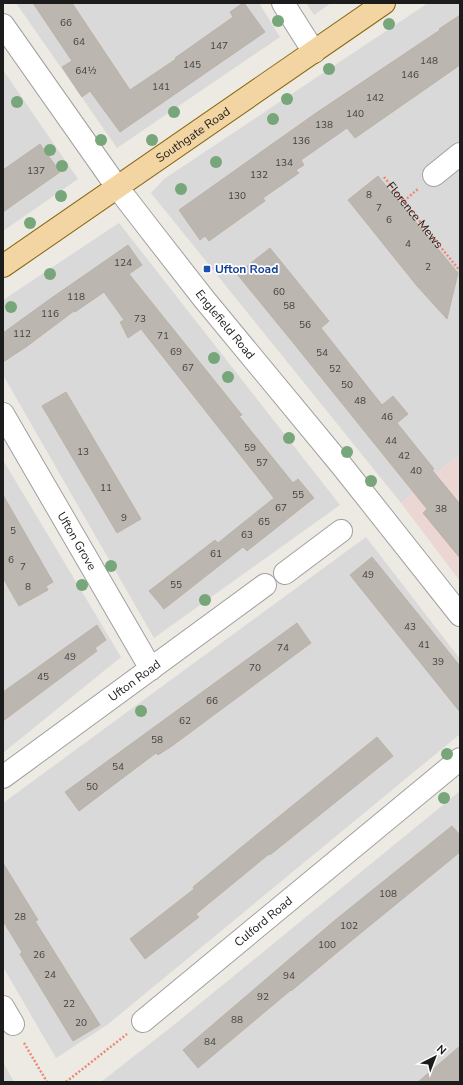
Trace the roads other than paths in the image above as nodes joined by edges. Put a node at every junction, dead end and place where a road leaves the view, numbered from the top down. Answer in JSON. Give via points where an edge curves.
{"nodes":[{"id":1,"x":283,"y":3,"type":"edge"},
{"id":2,"x":384,"y":3,"type":"edge"},
{"id":3,"x":3,"y":24,"type":"edge"},
{"id":4,"x":314,"y":52,"type":"junction"},
{"id":5,"x":460,"y":154,"type":"edge"},
{"id":6,"x":434,"y":175,"type":"dead end"},
{"id":7,"x":117,"y":187,"type":"junction"},
{"id":8,"x":3,"y":266,"type":"edge"},
{"id":9,"x":3,"y":414,"type":"edge"},
{"id":10,"x":341,"y":531,"type":"dead end"},
{"id":11,"x":284,"y":573,"type":"dead end"},
{"id":12,"x":265,"y":585,"type":"dead end"},
{"id":13,"x":460,"y":615,"type":"edge"},
{"id":14,"x":152,"y":669,"type":"junction"},
{"id":15,"x":460,"y":759,"type":"edge"},
{"id":16,"x":3,"y":777,"type":"edge"},
{"id":17,"x":143,"y":1021,"type":"road end"}],
"edges":[{"from":1,"to":4,"type":"street"},
{"from":2,"to":4,"type":"main road","name":"Southgate Road"},
{"from":3,"to":7,"type":"street","name":"Englefield Road"},
{"from":4,"to":7,"type":"main road","name":"Southgate Road"},
{"from":5,"to":6,"type":"street"},
{"from":7,"to":8,"type":"main road","name":"Southgate Road"},
{"from":7,"to":13,"type":"street","name":"Englefield Road","via":[[204,299],[342,466]]},
{"from":9,"to":14,"type":"street","name":"Ufton Grove"},
{"from":10,"to":11,"type":"street"},
{"from":12,"to":14,"type":"street","name":"Ufton Road"},
{"from":14,"to":16,"type":"street","name":"Ufton Road"},
{"from":15,"to":17,"type":"street","name":"Culford Road"}]}
